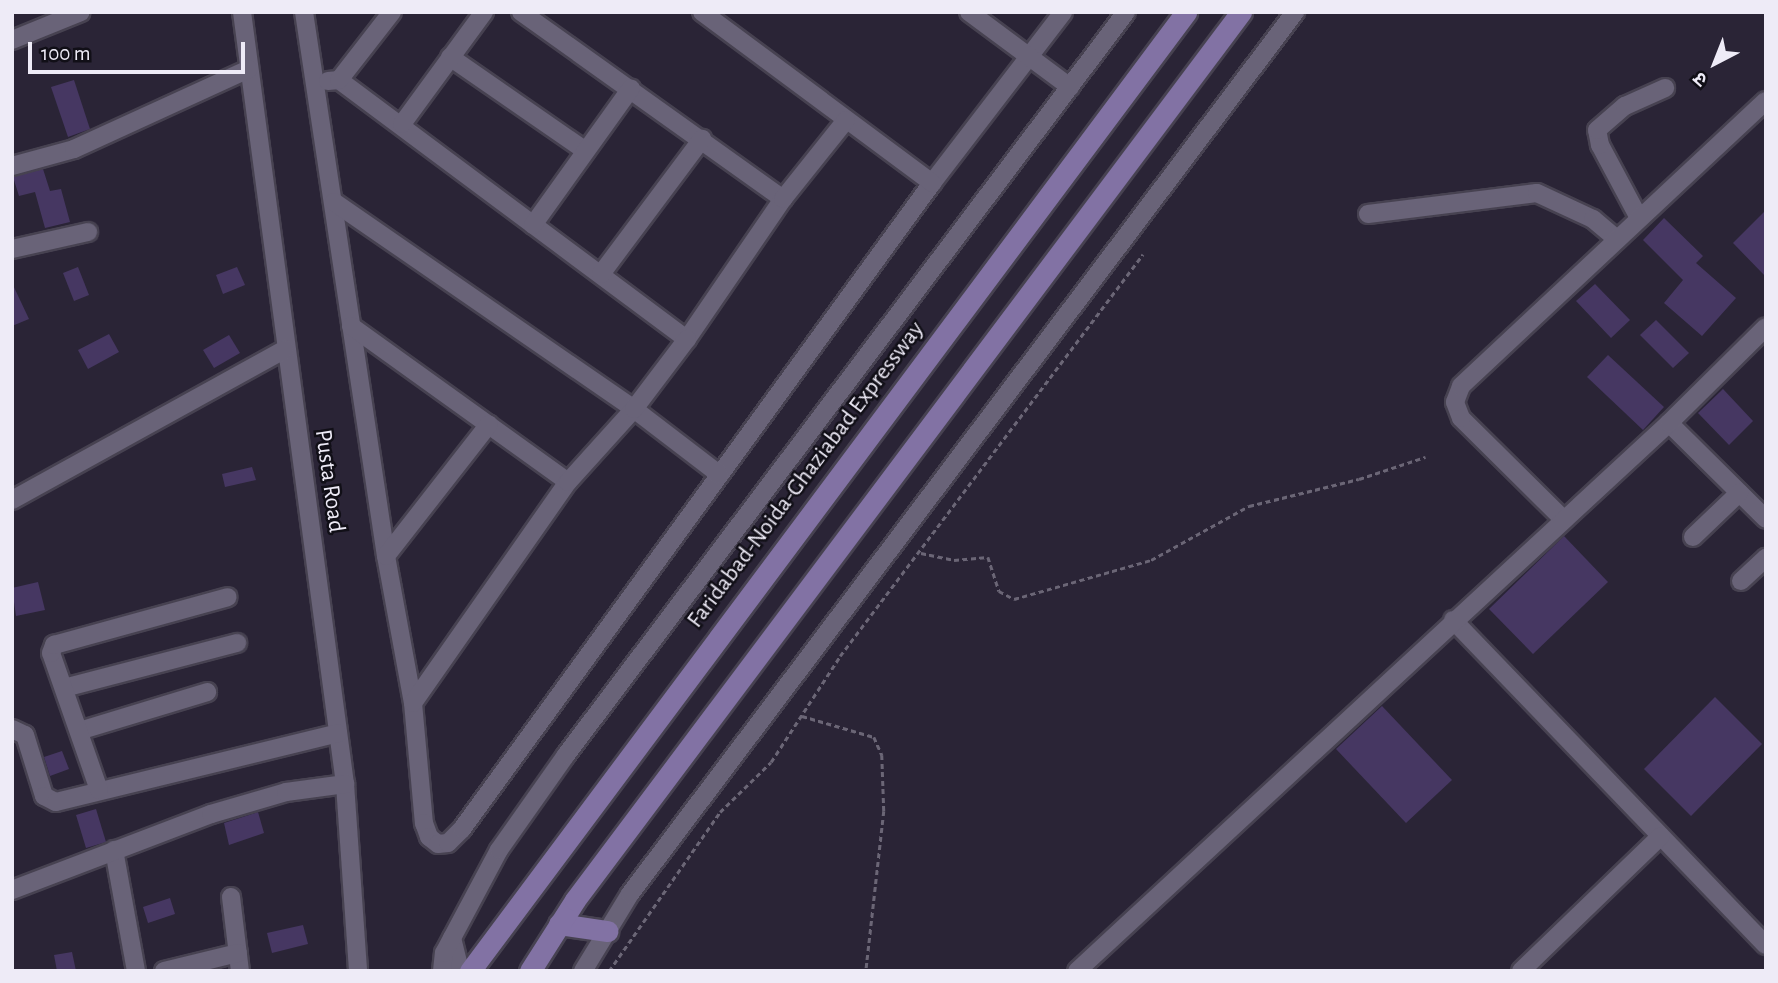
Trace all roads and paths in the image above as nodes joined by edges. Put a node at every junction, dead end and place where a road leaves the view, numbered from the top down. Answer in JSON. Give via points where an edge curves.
{"nodes":[{"id":1,"x":81,"y":12,"type":"edge"},
{"id":2,"x":242,"y":12,"type":"edge"},
{"id":3,"x":303,"y":12,"type":"edge"},
{"id":4,"x":392,"y":12,"type":"edge"},
{"id":5,"x":484,"y":12,"type":"edge"},
{"id":6,"x":521,"y":12,"type":"edge"},
{"id":7,"x":702,"y":12,"type":"edge"},
{"id":8,"x":969,"y":12,"type":"edge"},
{"id":9,"x":1063,"y":12,"type":"edge"},
{"id":10,"x":1126,"y":12,"type":"edge"},
{"id":11,"x":1186,"y":12,"type":"edge"},
{"id":12,"x":1241,"y":12,"type":"edge"},
{"id":13,"x":1294,"y":12,"type":"edge"},
{"id":14,"x":12,"y":40,"type":"edge"},
{"id":15,"x":450,"y":57,"type":"junction"},
{"id":16,"x":1030,"y":57,"type":"junction"},
{"id":17,"x":249,"y":69,"type":"junction"},
{"id":18,"x":339,"y":80,"type":"junction"},
{"id":19,"x":314,"y":84,"type":"junction"},
{"id":20,"x":1070,"y":87,"type":"junction"},
{"id":21,"x":631,"y":88,"type":"junction"},
{"id":22,"x":1665,"y":88,"type":"dead end"},
{"id":23,"x":1766,"y":100,"type":"edge"},
{"id":24,"x":846,"y":120,"type":"junction"},
{"id":25,"x":402,"y":124,"type":"junction"},
{"id":26,"x":702,"y":139,"type":"junction"},
{"id":27,"x":586,"y":151,"type":"junction"},
{"id":28,"x":12,"y":166,"type":"edge"},
{"id":29,"x":932,"y":183,"type":"junction"},
{"id":30,"x":783,"y":199,"type":"junction"},
{"id":31,"x":334,"y":202,"type":"junction"},
{"id":32,"x":1368,"y":214,"type":"dead end"},
{"id":33,"x":1639,"y":218,"type":"junction"},
{"id":34,"x":533,"y":225,"type":"junction"},
{"id":35,"x":88,"y":232,"type":"dead end"},
{"id":36,"x":1616,"y":238,"type":"junction"},
{"id":37,"x":12,"y":248,"type":"edge"},
{"id":38,"x":1143,"y":254,"type":"dead end"},
{"id":39,"x":601,"y":274,"type":"junction"},
{"id":40,"x":351,"y":327,"type":"junction"},
{"id":41,"x":1766,"y":327,"type":"edge"},
{"id":42,"x":687,"y":339,"type":"junction"},
{"id":43,"x":285,"y":349,"type":"junction"},
{"id":44,"x":634,"y":409,"type":"junction"},
{"id":45,"x":1669,"y":423,"type":"junction"},
{"id":46,"x":488,"y":424,"type":"junction"},
{"id":47,"x":1424,"y":457,"type":"dead end"},
{"id":48,"x":720,"y":475,"type":"junction"},
{"id":49,"x":568,"y":482,"type":"junction"},
{"id":50,"x":1739,"y":493,"type":"junction"},
{"id":51,"x":12,"y":500,"type":"edge"},
{"id":52,"x":1562,"y":518,"type":"junction"},
{"id":53,"x":1766,"y":519,"type":"edge"},
{"id":54,"x":1693,"y":537,"type":"dead end"},
{"id":55,"x":921,"y":553,"type":"junction"},
{"id":56,"x":386,"y":556,"type":"junction"},
{"id":57,"x":1766,"y":558,"type":"edge"},
{"id":58,"x":1741,"y":581,"type":"dead end"},
{"id":59,"x":228,"y":597,"type":"dead end"},
{"id":60,"x":1453,"y":620,"type":"junction"},
{"id":61,"x":237,"y":643,"type":"dead end"},
{"id":62,"x":64,"y":688,"type":"junction"},
{"id":63,"x":207,"y":692,"type":"dead end"},
{"id":64,"x":413,"y":703,"type":"junction"},
{"id":65,"x":802,"y":716,"type":"junction"},
{"id":66,"x":12,"y":729,"type":"edge"},
{"id":67,"x":79,"y":731,"type":"junction"},
{"id":68,"x":338,"y":733,"type":"junction"},
{"id":69,"x":345,"y":784,"type":"junction"},
{"id":70,"x":99,"y":790,"type":"junction"},
{"id":71,"x":1661,"y":836,"type":"junction"},
{"id":72,"x":114,"y":850,"type":"junction"},
{"id":73,"x":12,"y":890,"type":"edge"},
{"id":74,"x":231,"y":897,"type":"dead end"},
{"id":75,"x":559,"y":924,"type":"junction"},
{"id":76,"x":607,"y":931,"type":"junction"},
{"id":77,"x":452,"y":938,"type":"junction"},
{"id":78,"x":1766,"y":944,"type":"edge"},
{"id":79,"x":239,"y":962,"type":"edge"},
{"id":80,"x":359,"y":964,"type":"edge"},
{"id":81,"x":1528,"y":969,"type":"edge"},
{"id":82,"x":136,"y":971,"type":"edge"},
{"id":83,"x":164,"y":971,"type":"edge"},
{"id":84,"x":376,"y":971,"type":"edge"},
{"id":85,"x":442,"y":971,"type":"edge"},
{"id":86,"x":460,"y":971,"type":"edge"},
{"id":87,"x":470,"y":971,"type":"edge"},
{"id":88,"x":530,"y":971,"type":"edge"},
{"id":89,"x":583,"y":971,"type":"edge"},
{"id":90,"x":608,"y":971,"type":"edge"},
{"id":91,"x":866,"y":971,"type":"edge"},
{"id":92,"x":1077,"y":971,"type":"edge"}],
"edges":[{"from":1,"to":14,"type":"street"},
{"from":2,"to":17,"type":"street","name":"Pusta Road"},
{"from":3,"to":19,"type":"street"},
{"from":4,"to":18,"type":"street"},
{"from":5,"to":15,"type":"street"},
{"from":6,"to":21,"type":"street"},
{"from":7,"to":24,"type":"street"},
{"from":8,"to":16,"type":"street"},
{"from":9,"to":16,"type":"street"},
{"from":10,"to":20,"type":"street"},
{"from":11,"to":87,"type":"main road","name":"Faridabad-Noida-Ghaziabad Expressway"},
{"from":12,"to":75,"type":"main road"},
{"from":13,"to":76,"type":"street"},
{"from":15,"to":25,"type":"street"},
{"from":15,"to":27,"type":"street"},
{"from":16,"to":20,"type":"street"},
{"from":16,"to":29,"type":"street"},
{"from":17,"to":28,"type":"street","via":[[74,149]]},
{"from":17,"to":43,"type":"street","name":"Pusta Road"},
{"from":18,"to":19,"type":"street"},
{"from":18,"to":25,"type":"street"},
{"from":19,"to":31,"type":"street"},
{"from":20,"to":77,"type":"street","via":[[566,755],[499,850]]},
{"from":21,"to":26,"type":"street"},
{"from":21,"to":27,"type":"street"},
{"from":22,"to":33,"type":"street","via":[[1625,106],[1597,130],[1600,145]]},
{"from":23,"to":33,"type":"street"},
{"from":24,"to":29,"type":"street"},
{"from":24,"to":30,"type":"street"},
{"from":25,"to":34,"type":"street"},
{"from":26,"to":30,"type":"street"},
{"from":26,"to":39,"type":"street"},
{"from":27,"to":34,"type":"street"},
{"from":29,"to":48,"type":"street"},
{"from":30,"to":42,"type":"street"},
{"from":31,"to":40,"type":"street"},
{"from":31,"to":44,"type":"street"},
{"from":32,"to":36,"type":"street","via":[[1537,193],[1593,219]]},
{"from":33,"to":36,"type":"street"},
{"from":34,"to":39,"type":"street"},
{"from":35,"to":37,"type":"street"},
{"from":36,"to":52,"type":"street","via":[[1475,369],[1455,402],[1461,418]]},
{"from":38,"to":55,"type":"path","via":[[1020,412]]},
{"from":39,"to":42,"type":"street"},
{"from":40,"to":46,"type":"street"},
{"from":40,"to":56,"type":"street"},
{"from":41,"to":45,"type":"street"},
{"from":42,"to":44,"type":"street"},
{"from":43,"to":51,"type":"street"},
{"from":43,"to":68,"type":"street","name":"Pusta Road"},
{"from":44,"to":48,"type":"street"},
{"from":44,"to":49,"type":"street"},
{"from":45,"to":50,"type":"street"},
{"from":45,"to":52,"type":"street"},
{"from":46,"to":49,"type":"street"},
{"from":46,"to":56,"type":"street"},
{"from":47,"to":55,"type":"path","via":[[1359,480],[1249,506],[1151,561],[1014,599],[999,591],[988,557],[954,560]]},
{"from":48,"to":64,"type":"street","via":[[462,829],[438,844],[429,837],[424,823]]},
{"from":49,"to":64,"type":"street"},
{"from":50,"to":53,"type":"street"},
{"from":50,"to":54,"type":"street"},
{"from":52,"to":60,"type":"street"},
{"from":55,"to":65,"type":"path","via":[[841,656]]},
{"from":56,"to":64,"type":"street"},
{"from":57,"to":58,"type":"street"},
{"from":59,"to":62,"type":"street","via":[[59,642],[51,653]]},
{"from":60,"to":71,"type":"street"},
{"from":60,"to":92,"type":"street"},
{"from":61,"to":62,"type":"street"},
{"from":62,"to":67,"type":"street"},
{"from":63,"to":67,"type":"street"},
{"from":65,"to":90,"type":"path","via":[[771,762],[720,811]]},
{"from":65,"to":91,"type":"path","via":[[874,737],[882,755],[884,811]]},
{"from":66,"to":70,"type":"street","via":[[25,735],[50,802]]},
{"from":67,"to":70,"type":"street"},
{"from":68,"to":69,"type":"street","name":"Pusta Road"},
{"from":68,"to":70,"type":"street"},
{"from":69,"to":72,"type":"street","via":[[286,792]]},
{"from":69,"to":80,"type":"street","name":"Pusta Road"},
{"from":71,"to":78,"type":"street"},
{"from":71,"to":81,"type":"street"},
{"from":72,"to":73,"type":"street"},
{"from":72,"to":82,"type":"street"},
{"from":74,"to":79,"type":"street"},
{"from":75,"to":76,"type":"main road"},
{"from":75,"to":88,"type":"main road"},
{"from":76,"to":89,"type":"street"},
{"from":77,"to":85,"type":"street"},
{"from":77,"to":86,"type":"street"},
{"from":79,"to":83,"type":"street"},
{"from":80,"to":84,"type":"street","name":"Pusta Road"}]}
